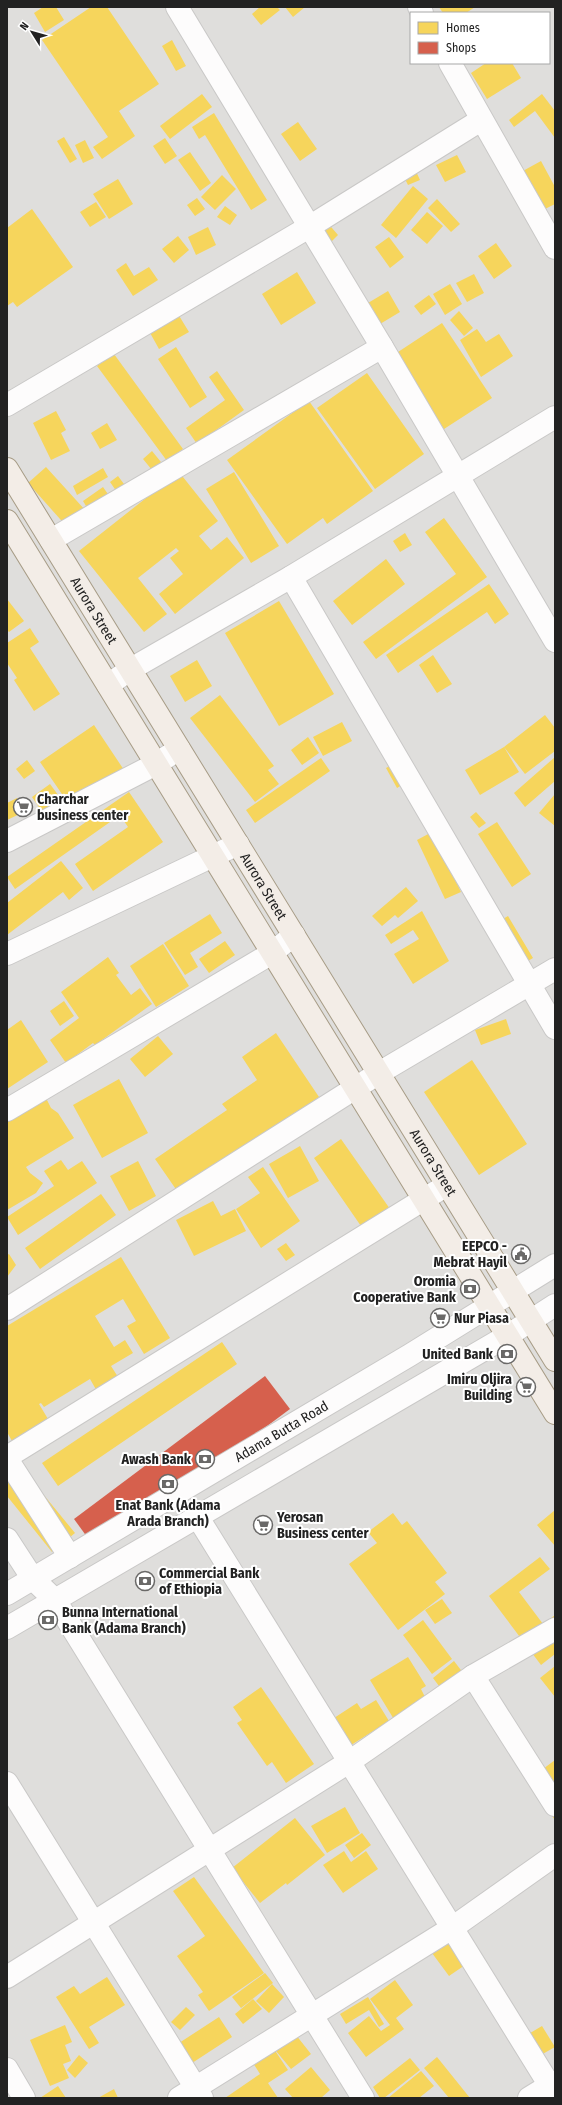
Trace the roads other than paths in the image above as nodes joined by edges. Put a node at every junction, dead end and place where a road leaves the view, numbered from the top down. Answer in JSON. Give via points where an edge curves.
{"nodes":[{"id":1,"x":177,"y":7,"type":"edge"},
{"id":2,"x":451,"y":64,"type":"edge"},
{"id":3,"x":481,"y":120,"type":"junction"},
{"id":4,"x":309,"y":226,"type":"junction"},
{"id":5,"x":555,"y":248,"type":"edge"},
{"id":6,"x":382,"y":347,"type":"junction"},
{"id":7,"x":7,"y":405,"type":"edge"},
{"id":8,"x":555,"y":417,"type":"edge"},
{"id":9,"x":7,"y":469,"type":"edge"},
{"id":10,"x":459,"y":477,"type":"junction"},
{"id":11,"x":7,"y":521,"type":"edge"},
{"id":12,"x":51,"y":540,"type":"junction"},
{"id":13,"x":291,"y":577,"type":"junction"},
{"id":14,"x":555,"y":641,"type":"edge"},
{"id":15,"x":131,"y":669,"type":"junction"},
{"id":16,"x":108,"y":685,"type":"junction"},
{"id":17,"x":180,"y":749,"type":"junction"},
{"id":18,"x":156,"y":764,"type":"junction"},
{"id":19,"x":7,"y":842,"type":"edge"},
{"id":20,"x":238,"y":844,"type":"junction"},
{"id":21,"x":212,"y":856,"type":"junction"},
{"id":22,"x":294,"y":935,"type":"junction"},
{"id":23,"x":272,"y":953,"type":"junction"},
{"id":24,"x":7,"y":954,"type":"edge"},
{"id":25,"x":555,"y":969,"type":"edge"},
{"id":26,"x":529,"y":984,"type":"junction"},
{"id":27,"x":555,"y":1028,"type":"edge"},
{"id":28,"x":379,"y":1073,"type":"junction"},
{"id":29,"x":355,"y":1088,"type":"junction"},
{"id":30,"x":7,"y":1110,"type":"edge"},
{"id":31,"x":447,"y":1185,"type":"junction"},
{"id":32,"x":424,"y":1200,"type":"junction"},
{"id":33,"x":555,"y":1266,"type":"edge"},
{"id":34,"x":521,"y":1305,"type":"junction"},
{"id":35,"x":555,"y":1305,"type":"edge"},
{"id":36,"x":488,"y":1306,"type":"junction"},
{"id":37,"x":7,"y":1309,"type":"edge"},
{"id":38,"x":507,"y":1336,"type":"junction"},
{"id":39,"x":555,"y":1360,"type":"edge"},
{"id":40,"x":555,"y":1413,"type":"edge"},
{"id":41,"x":7,"y":1458,"type":"edge"},
{"id":42,"x":197,"y":1516,"type":"junction"},
{"id":43,"x":7,"y":1539,"type":"edge"},
{"id":44,"x":70,"y":1557,"type":"junction"},
{"id":45,"x":33,"y":1579,"type":"junction"},
{"id":46,"x":7,"y":1594,"type":"edge"},
{"id":47,"x":55,"y":1600,"type":"junction"},
{"id":48,"x":7,"y":1628,"type":"edge"},
{"id":49,"x":555,"y":1629,"type":"edge"},
{"id":50,"x":473,"y":1676,"type":"junction"},
{"id":51,"x":349,"y":1762,"type":"junction"},
{"id":52,"x":7,"y":1782,"type":"edge"},
{"id":53,"x":555,"y":1806,"type":"edge"},
{"id":54,"x":209,"y":1850,"type":"junction"},
{"id":55,"x":555,"y":1855,"type":"edge"},
{"id":56,"x":94,"y":1922,"type":"junction"},
{"id":57,"x":452,"y":1928,"type":"junction"},
{"id":58,"x":7,"y":1977,"type":"edge"},
{"id":59,"x":312,"y":2015,"type":"junction"},
{"id":60,"x":7,"y":2070,"type":"edge"},
{"id":61,"x":553,"y":2087,"type":"edge"},
{"id":62,"x":193,"y":2095,"type":"edge"},
{"id":63,"x":24,"y":2098,"type":"edge"},
{"id":64,"x":363,"y":2098,"type":"edge"},
{"id":65,"x":529,"y":2098,"type":"edge"}],
"edges":[{"from":1,"to":4,"type":"street"},
{"from":2,"to":3,"type":"street"},
{"from":3,"to":4,"type":"street"},
{"from":3,"to":5,"type":"street"},
{"from":4,"to":6,"type":"street"},
{"from":4,"to":7,"type":"street"},
{"from":6,"to":10,"type":"street"},
{"from":6,"to":12,"type":"street"},
{"from":8,"to":10,"type":"street"},
{"from":9,"to":12,"type":"main road","name":"Aurora Street"},
{"from":10,"to":13,"type":"street"},
{"from":10,"to":14,"type":"street"},
{"from":11,"to":16,"type":"main road","name":"Aurora Street"},
{"from":12,"to":15,"type":"main road","name":"Aurora Street"},
{"from":13,"to":15,"type":"street"},
{"from":13,"to":26,"type":"street"},
{"from":15,"to":16,"type":"street"},
{"from":15,"to":17,"type":"main road","name":"Aurora Street"},
{"from":16,"to":18,"type":"main road","name":"Aurora Street"},
{"from":17,"to":18,"type":"street"},
{"from":17,"to":20,"type":"main road","name":"Aurora Street"},
{"from":18,"to":19,"type":"street"},
{"from":18,"to":21,"type":"main road","name":"Aurora Street"},
{"from":20,"to":21,"type":"street"},
{"from":20,"to":22,"type":"main road","name":"Aurora Street"},
{"from":21,"to":23,"type":"main road","name":"Aurora Street"},
{"from":21,"to":24,"type":"street"},
{"from":22,"to":23,"type":"street"},
{"from":22,"to":28,"type":"main road","name":"Aurora Street"},
{"from":23,"to":29,"type":"main road","name":"Aurora Street"},
{"from":23,"to":30,"type":"street"},
{"from":25,"to":26,"type":"street"},
{"from":26,"to":27,"type":"street"},
{"from":26,"to":28,"type":"street"},
{"from":28,"to":29,"type":"street"},
{"from":28,"to":31,"type":"main road","name":"Aurora Street"},
{"from":29,"to":32,"type":"main road","name":"Aurora Street"},
{"from":29,"to":37,"type":"street"},
{"from":31,"to":32,"type":"street"},
{"from":31,"to":34,"type":"main road","name":"Aurora Street"},
{"from":32,"to":36,"type":"main road","name":"Aurora Street"},
{"from":32,"to":41,"type":"street"},
{"from":33,"to":34,"type":"street","name":"Adama Butta Road"},
{"from":34,"to":35,"type":"street","name":"Adama Butta Road"},
{"from":34,"to":36,"type":"street","name":"Adama Butta Road"},
{"from":34,"to":38,"type":"street","name":"Adama Butta Road"},
{"from":34,"to":39,"type":"main road","name":"Aurora Street"},
{"from":36,"to":38,"type":"main road","name":"Aurora Street"},
{"from":36,"to":44,"type":"street","name":"Adama Butta Road"},
{"from":38,"to":40,"type":"main road","name":"Aurora Street"},
{"from":38,"to":42,"type":"street","name":"Adama Butta Road"},
{"from":41,"to":44,"type":"street"},
{"from":42,"to":47,"type":"street","name":"Adama Butta Road"},
{"from":42,"to":51,"type":"street"},
{"from":43,"to":45,"type":"street"},
{"from":44,"to":45,"type":"street","name":"Adama Butta Road"},
{"from":45,"to":46,"type":"street","name":"Adama Butta Road"},
{"from":45,"to":47,"type":"street"},
{"from":47,"to":48,"type":"street","name":"Adama Butta Road"},
{"from":47,"to":54,"type":"street"},
{"from":49,"to":50,"type":"street"},
{"from":50,"to":51,"type":"street"},
{"from":50,"to":53,"type":"street"},
{"from":51,"to":54,"type":"street"},
{"from":51,"to":57,"type":"street"},
{"from":52,"to":56,"type":"street"},
{"from":54,"to":56,"type":"street"},
{"from":54,"to":59,"type":"street"},
{"from":55,"to":57,"type":"street"},
{"from":56,"to":58,"type":"street"},
{"from":56,"to":62,"type":"street"},
{"from":57,"to":59,"type":"street"},
{"from":57,"to":61,"type":"street"},
{"from":59,"to":62,"type":"street"},
{"from":59,"to":64,"type":"street"},
{"from":60,"to":63,"type":"street"},
{"from":61,"to":65,"type":"street"}]}
